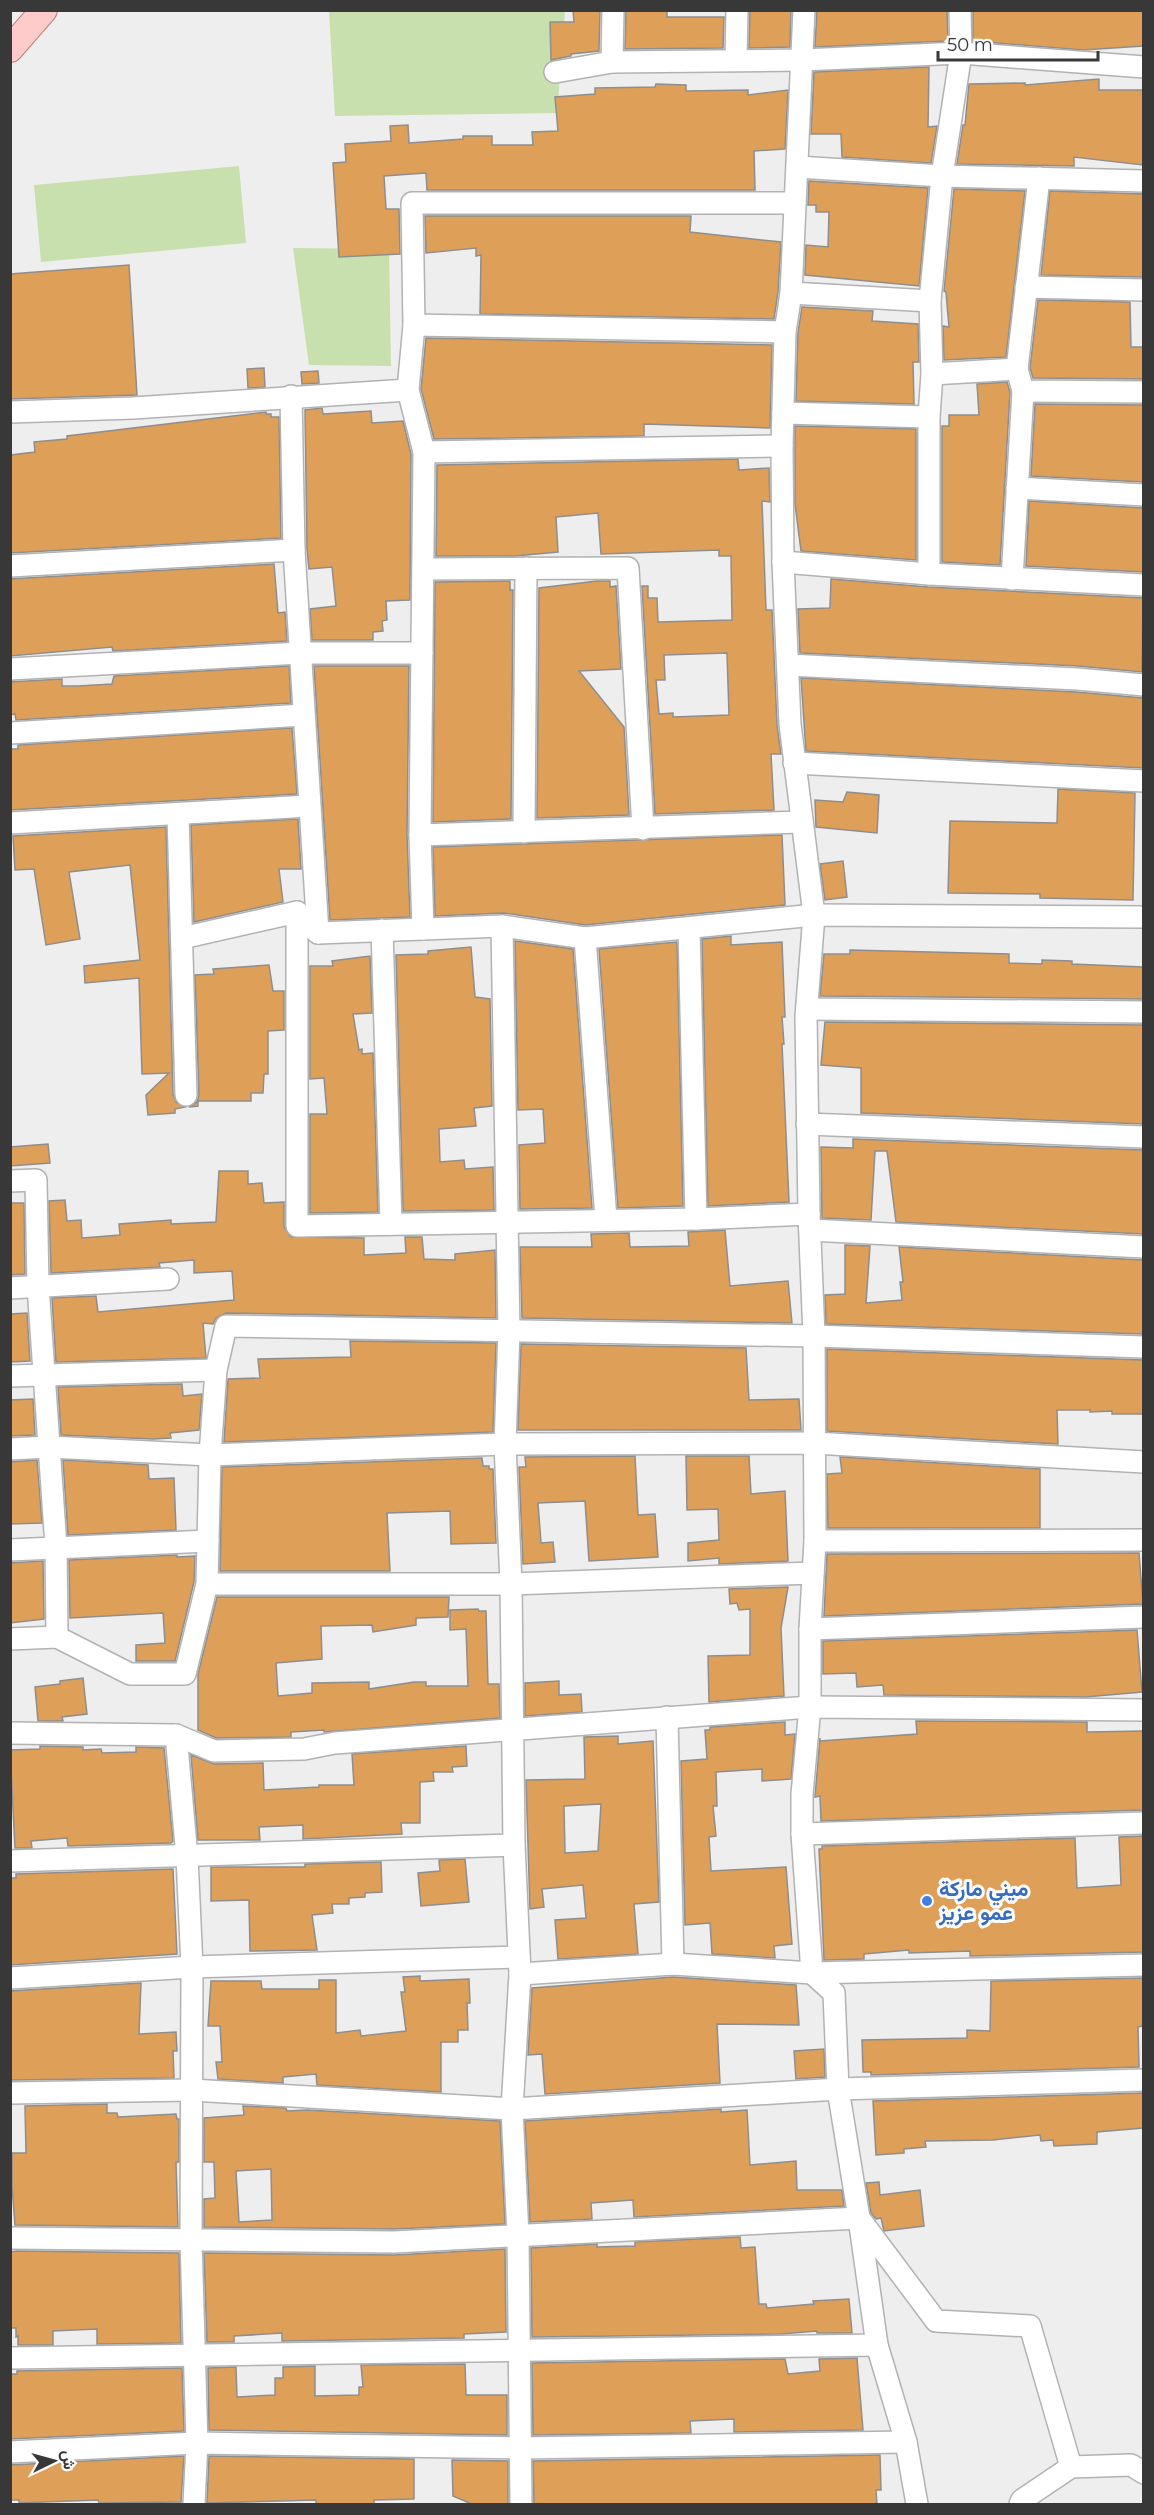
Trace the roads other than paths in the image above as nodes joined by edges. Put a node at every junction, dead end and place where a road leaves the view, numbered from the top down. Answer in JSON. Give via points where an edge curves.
{"nodes":[{"id":1,"x":44,"y":10,"type":"edge"},
{"id":2,"x":613,"y":10,"type":"edge"},
{"id":3,"x":737,"y":10,"type":"edge"},
{"id":4,"x":804,"y":10,"type":"edge"},
{"id":5,"x":960,"y":10,"type":"edge"},
{"id":6,"x":10,"y":49,"type":"edge"},
{"id":7,"x":961,"y":53,"type":"junction"},
{"id":8,"x":736,"y":60,"type":"junction"},
{"id":9,"x":802,"y":60,"type":"junction"},
{"id":10,"x":612,"y":62,"type":"junction"},
{"id":11,"x":1143,"y":67,"type":"edge"},
{"id":12,"x":555,"y":72,"type":"dead end"},
{"id":13,"x":797,"y":167,"type":"junction"},
{"id":14,"x":942,"y":176,"type":"junction"},
{"id":15,"x":1039,"y":178,"type":"junction"},
{"id":16,"x":1143,"y":181,"type":"edge"},
{"id":17,"x":795,"y":203,"type":"junction"},
{"id":18,"x":1026,"y":287,"type":"junction"},
{"id":19,"x":1143,"y":290,"type":"edge"},
{"id":20,"x":791,"y":293,"type":"junction"},
{"id":21,"x":930,"y":301,"type":"junction"},
{"id":22,"x":414,"y":325,"type":"junction"},
{"id":23,"x":785,"y":332,"type":"junction"},
{"id":24,"x":1017,"y":369,"type":"junction"},
{"id":25,"x":932,"y":374,"type":"junction"},
{"id":26,"x":408,"y":390,"type":"junction"},
{"id":27,"x":1023,"y":391,"type":"junction"},
{"id":28,"x":1143,"y":392,"type":"edge"},
{"id":29,"x":291,"y":396,"type":"junction"},
{"id":30,"x":10,"y":412,"type":"edge"},
{"id":31,"x":783,"y":413,"type":"junction"},
{"id":32,"x":929,"y":417,"type":"junction"},
{"id":33,"x":782,"y":446,"type":"junction"},
{"id":34,"x":424,"y":452,"type":"junction"},
{"id":35,"x":1017,"y":488,"type":"junction"},
{"id":36,"x":1143,"y":495,"type":"edge"},
{"id":37,"x":294,"y":550,"type":"junction"},
{"id":38,"x":783,"y":562,"type":"junction"},
{"id":39,"x":10,"y":566,"type":"edge"},
{"id":40,"x":525,"y":568,"type":"junction"},
{"id":41,"x":423,"y":569,"type":"junction"},
{"id":42,"x":929,"y":574,"type":"junction"},
{"id":43,"x":1012,"y":579,"type":"junction"},
{"id":44,"x":1143,"y":585,"type":"edge"},
{"id":45,"x":422,"y":653,"type":"junction"},
{"id":46,"x":300,"y":654,"type":"junction"},
{"id":47,"x":788,"y":665,"type":"junction"},
{"id":48,"x":10,"y":669,"type":"edge"},
{"id":49,"x":1143,"y":685,"type":"edge"},
{"id":50,"x":304,"y":715,"type":"junction"},
{"id":51,"x":10,"y":732,"type":"edge"},
{"id":52,"x":794,"y":763,"type":"junction"},
{"id":53,"x":1143,"y":781,"type":"edge"},
{"id":54,"x":309,"y":806,"type":"junction"},
{"id":55,"x":178,"y":814,"type":"junction"},
{"id":56,"x":801,"y":822,"type":"junction"},
{"id":57,"x":10,"y":823,"type":"edge"},
{"id":58,"x":643,"y":829,"type":"junction"},
{"id":59,"x":524,"y":832,"type":"junction"},
{"id":60,"x":420,"y":835,"type":"junction"},
{"id":61,"x":297,"y":912,"type":"junction"},
{"id":62,"x":814,"y":915,"type":"junction"},
{"id":63,"x":1143,"y":917,"type":"edge"},
{"id":64,"x":502,"y":926,"type":"junction"},
{"id":65,"x":423,"y":928,"type":"junction"},
{"id":66,"x":689,"y":928,"type":"junction"},
{"id":67,"x":382,"y":930,"type":"junction"},
{"id":68,"x":318,"y":933,"type":"junction"},
{"id":69,"x":182,"y":938,"type":"junction"},
{"id":70,"x":585,"y":938,"type":"junction"},
{"id":71,"x":807,"y":1009,"type":"junction"},
{"id":72,"x":1143,"y":1012,"type":"edge"},
{"id":73,"x":186,"y":1095,"type":"dead end"},
{"id":74,"x":807,"y":1124,"type":"junction"},
{"id":75,"x":1143,"y":1137,"type":"edge"},
{"id":76,"x":10,"y":1181,"type":"edge"},
{"id":77,"x":606,"y":1219,"type":"junction"},
{"id":78,"x":696,"y":1219,"type":"junction"},
{"id":79,"x":507,"y":1221,"type":"junction"},
{"id":80,"x":810,"y":1222,"type":"junction"},
{"id":81,"x":391,"y":1224,"type":"junction"},
{"id":82,"x":1143,"y":1247,"type":"edge"},
{"id":83,"x":168,"y":1279,"type":"dead end"},
{"id":84,"x":38,"y":1286,"type":"junction"},
{"id":85,"x":10,"y":1288,"type":"edge"},
{"id":86,"x":509,"y":1331,"type":"junction"},
{"id":87,"x":814,"y":1336,"type":"junction"},
{"id":88,"x":1143,"y":1347,"type":"edge"},
{"id":89,"x":216,"y":1370,"type":"junction"},
{"id":90,"x":44,"y":1374,"type":"junction"},
{"id":91,"x":10,"y":1376,"type":"edge"},
{"id":92,"x":814,"y":1443,"type":"junction"},
{"id":93,"x":505,"y":1444,"type":"junction"},
{"id":94,"x":49,"y":1447,"type":"junction"},
{"id":95,"x":10,"y":1449,"type":"edge"},
{"id":96,"x":210,"y":1455,"type":"junction"},
{"id":97,"x":1143,"y":1462,"type":"edge"},
{"id":98,"x":1143,"y":1540,"type":"edge"},
{"id":99,"x":208,"y":1541,"type":"junction"},
{"id":100,"x":815,"y":1541,"type":"junction"},
{"id":101,"x":56,"y":1547,"type":"junction"},
{"id":102,"x":10,"y":1550,"type":"edge"},
{"id":103,"x":813,"y":1573,"type":"junction"},
{"id":104,"x":207,"y":1584,"type":"junction"},
{"id":105,"x":511,"y":1584,"type":"junction"},
{"id":106,"x":1143,"y":1617,"type":"edge"},
{"id":107,"x":810,"y":1629,"type":"junction"},
{"id":108,"x":57,"y":1637,"type":"junction"},
{"id":109,"x":10,"y":1639,"type":"edge"},
{"id":110,"x":810,"y":1707,"type":"junction"},
{"id":111,"x":1143,"y":1710,"type":"edge"},
{"id":112,"x":667,"y":1718,"type":"junction"},
{"id":113,"x":511,"y":1729,"type":"junction"},
{"id":114,"x":10,"y":1733,"type":"edge"},
{"id":115,"x":176,"y":1735,"type":"junction"},
{"id":116,"x":1143,"y":1823,"type":"edge"},
{"id":117,"x":802,"y":1834,"type":"junction"},
{"id":118,"x":514,"y":1845,"type":"junction"},
{"id":119,"x":187,"y":1857,"type":"junction"},
{"id":120,"x":10,"y":1861,"type":"edge"},
{"id":121,"x":673,"y":1964,"type":"junction"},
{"id":122,"x":1143,"y":1965,"type":"edge"},
{"id":123,"x":520,"y":1966,"type":"junction"},
{"id":124,"x":192,"y":1967,"type":"junction"},
{"id":125,"x":812,"y":1973,"type":"junction"},
{"id":126,"x":10,"y":1978,"type":"edge"},
{"id":127,"x":1143,"y":2080,"type":"edge"},
{"id":128,"x":838,"y":2089,"type":"junction"},
{"id":129,"x":191,"y":2090,"type":"junction"},
{"id":130,"x":10,"y":2093,"type":"edge"},
{"id":131,"x":512,"y":2109,"type":"junction"},
{"id":132,"x":859,"y":2218,"type":"junction"},
{"id":133,"x":518,"y":2235,"type":"junction"},
{"id":134,"x":10,"y":2238,"type":"edge"},
{"id":135,"x":191,"y":2241,"type":"junction"},
{"id":136,"x":877,"y":2345,"type":"junction"},
{"id":137,"x":519,"y":2350,"type":"junction"},
{"id":138,"x":195,"y":2355,"type":"junction"},
{"id":139,"x":10,"y":2358,"type":"edge"},
{"id":140,"x":906,"y":2442,"type":"junction"},
{"id":141,"x":197,"y":2443,"type":"junction"},
{"id":142,"x":520,"y":2448,"type":"junction"},
{"id":143,"x":10,"y":2452,"type":"edge"},
{"id":144,"x":1071,"y":2468,"type":"junction"},
{"id":145,"x":1143,"y":2473,"type":"edge"},
{"id":146,"x":194,"y":2505,"type":"edge"},
{"id":147,"x":521,"y":2505,"type":"edge"},
{"id":148,"x":917,"y":2505,"type":"edge"},
{"id":149,"x":1020,"y":2505,"type":"edge"}],
"edges":[{"from":1,"to":6,"type":"main road"},
{"from":2,"to":10,"type":"street"},
{"from":3,"to":8,"type":"street"},
{"from":4,"to":9,"type":"street"},
{"from":5,"to":7,"type":"street"},
{"from":7,"to":9,"type":"street"},
{"from":7,"to":11,"type":"street"},
{"from":7,"to":14,"type":"street"},
{"from":8,"to":9,"type":"street"},
{"from":8,"to":10,"type":"street"},
{"from":9,"to":13,"type":"street"},
{"from":10,"to":12,"type":"street"},
{"from":13,"to":14,"type":"street"},
{"from":13,"to":17,"type":"street"},
{"from":14,"to":15,"type":"street"},
{"from":14,"to":21,"type":"street"},
{"from":15,"to":16,"type":"street"},
{"from":15,"to":18,"type":"street"},
{"from":17,"to":20,"type":"street"},
{"from":17,"to":22,"type":"street","via":[[412,203]]},
{"from":18,"to":19,"type":"street"},
{"from":18,"to":24,"type":"street"},
{"from":20,"to":21,"type":"street"},
{"from":20,"to":23,"type":"street"},
{"from":21,"to":25,"type":"street"},
{"from":22,"to":23,"type":"street"},
{"from":22,"to":26,"type":"street"},
{"from":23,"to":31,"type":"street"},
{"from":24,"to":25,"type":"street"},
{"from":24,"to":27,"type":"street"},
{"from":25,"to":32,"type":"street"},
{"from":26,"to":29,"type":"street"},
{"from":26,"to":34,"type":"street"},
{"from":27,"to":28,"type":"street"},
{"from":27,"to":35,"type":"street"},
{"from":29,"to":30,"type":"street"},
{"from":29,"to":37,"type":"street"},
{"from":31,"to":32,"type":"street"},
{"from":31,"to":33,"type":"street"},
{"from":32,"to":42,"type":"street"},
{"from":33,"to":34,"type":"street"},
{"from":33,"to":38,"type":"street"},
{"from":34,"to":41,"type":"street"},
{"from":35,"to":36,"type":"street"},
{"from":35,"to":43,"type":"street"},
{"from":37,"to":39,"type":"street"},
{"from":37,"to":46,"type":"street"},
{"from":38,"to":42,"type":"street"},
{"from":38,"to":47,"type":"street"},
{"from":40,"to":41,"type":"street"},
{"from":40,"to":58,"type":"street","via":[[628,568]]},
{"from":40,"to":59,"type":"street"},
{"from":41,"to":45,"type":"street"},
{"from":42,"to":43,"type":"street"},
{"from":43,"to":44,"type":"street"},
{"from":45,"to":46,"type":"street"},
{"from":45,"to":60,"type":"street"},
{"from":46,"to":48,"type":"street"},
{"from":46,"to":50,"type":"street"},
{"from":47,"to":49,"type":"street"},
{"from":47,"to":52,"type":"street"},
{"from":50,"to":51,"type":"street"},
{"from":50,"to":54,"type":"street"},
{"from":52,"to":53,"type":"street"},
{"from":52,"to":56,"type":"street"},
{"from":54,"to":55,"type":"street"},
{"from":54,"to":68,"type":"street"},
{"from":55,"to":57,"type":"street"},
{"from":55,"to":69,"type":"street"},
{"from":56,"to":58,"type":"street"},
{"from":56,"to":62,"type":"street"},
{"from":58,"to":59,"type":"street"},
{"from":59,"to":60,"type":"street"},
{"from":60,"to":65,"type":"street"},
{"from":61,"to":68,"type":"street"},
{"from":61,"to":69,"type":"street"},
{"from":61,"to":81,"type":"street","via":[[297,1226]]},
{"from":62,"to":63,"type":"street"},
{"from":62,"to":66,"type":"street"},
{"from":62,"to":71,"type":"street"},
{"from":64,"to":65,"type":"street"},
{"from":64,"to":70,"type":"street"},
{"from":64,"to":79,"type":"street"},
{"from":65,"to":67,"type":"street"},
{"from":66,"to":70,"type":"street"},
{"from":66,"to":78,"type":"street"},
{"from":67,"to":68,"type":"street"},
{"from":67,"to":81,"type":"street"},
{"from":69,"to":73,"type":"street"},
{"from":70,"to":77,"type":"street"},
{"from":71,"to":72,"type":"street"},
{"from":71,"to":74,"type":"street"},
{"from":74,"to":75,"type":"street"},
{"from":74,"to":80,"type":"street"},
{"from":76,"to":84,"type":"street","via":[[36,1180]]},
{"from":77,"to":78,"type":"street"},
{"from":77,"to":79,"type":"street"},
{"from":78,"to":80,"type":"street"},
{"from":79,"to":81,"type":"street"},
{"from":79,"to":86,"type":"street"},
{"from":80,"to":82,"type":"street"},
{"from":80,"to":87,"type":"street"},
{"from":83,"to":84,"type":"street"},
{"from":84,"to":85,"type":"street"},
{"from":84,"to":90,"type":"street"},
{"from":86,"to":87,"type":"street"},
{"from":86,"to":89,"type":"street","via":[[226,1326]]},
{"from":86,"to":93,"type":"street"},
{"from":87,"to":88,"type":"street"},
{"from":87,"to":92,"type":"street"},
{"from":89,"to":90,"type":"street"},
{"from":89,"to":96,"type":"street"},
{"from":90,"to":91,"type":"street"},
{"from":90,"to":94,"type":"street"},
{"from":92,"to":93,"type":"street"},
{"from":92,"to":97,"type":"street"},
{"from":92,"to":100,"type":"street"},
{"from":93,"to":96,"type":"street"},
{"from":93,"to":105,"type":"street"},
{"from":94,"to":95,"type":"street"},
{"from":94,"to":96,"type":"street"},
{"from":94,"to":101,"type":"street"},
{"from":96,"to":99,"type":"street"},
{"from":98,"to":100,"type":"street"},
{"from":99,"to":101,"type":"street"},
{"from":99,"to":104,"type":"street"},
{"from":100,"to":103,"type":"street"},
{"from":101,"to":102,"type":"street"},
{"from":101,"to":108,"type":"street"},
{"from":103,"to":105,"type":"street"},
{"from":103,"to":107,"type":"street"},
{"from":104,"to":105,"type":"street"},
{"from":104,"to":108,"type":"street","via":[[185,1674],[130,1674]]},
{"from":105,"to":113,"type":"street"},
{"from":106,"to":107,"type":"street"},
{"from":107,"to":110,"type":"street"},
{"from":108,"to":109,"type":"street"},
{"from":110,"to":111,"type":"street"},
{"from":110,"to":112,"type":"street"},
{"from":110,"to":117,"type":"street"},
{"from":112,"to":113,"type":"street"},
{"from":112,"to":121,"type":"street"},
{"from":113,"to":115,"type":"street","via":[[266,1751],[214,1751]]},
{"from":113,"to":118,"type":"street"},
{"from":114,"to":115,"type":"street"},
{"from":115,"to":119,"type":"street"},
{"from":116,"to":117,"type":"street"},
{"from":117,"to":125,"type":"street"},
{"from":118,"to":119,"type":"street"},
{"from":118,"to":123,"type":"street"},
{"from":119,"to":120,"type":"street"},
{"from":119,"to":124,"type":"street"},
{"from":121,"to":123,"type":"street"},
{"from":121,"to":125,"type":"street"},
{"from":122,"to":125,"type":"street"},
{"from":123,"to":124,"type":"street"},
{"from":123,"to":131,"type":"street"},
{"from":124,"to":126,"type":"street"},
{"from":124,"to":129,"type":"street"},
{"from":125,"to":128,"type":"street","via":[[834,1993]]},
{"from":127,"to":128,"type":"street"},
{"from":128,"to":131,"type":"street"},
{"from":128,"to":132,"type":"street"},
{"from":129,"to":130,"type":"street"},
{"from":129,"to":131,"type":"street"},
{"from":129,"to":135,"type":"street"},
{"from":131,"to":133,"type":"street"},
{"from":132,"to":133,"type":"street"},
{"from":132,"to":136,"type":"street"},
{"from":132,"to":144,"type":"street","via":[[936,2321],[1030,2326]]},
{"from":133,"to":135,"type":"street","via":[[394,2242]]},
{"from":133,"to":137,"type":"street"},
{"from":134,"to":135,"type":"street"},
{"from":135,"to":138,"type":"street"},
{"from":136,"to":137,"type":"street"},
{"from":136,"to":140,"type":"street"},
{"from":137,"to":138,"type":"street"},
{"from":137,"to":142,"type":"street"},
{"from":138,"to":139,"type":"street"},
{"from":138,"to":141,"type":"street"},
{"from":140,"to":142,"type":"street"},
{"from":140,"to":148,"type":"street"},
{"from":141,"to":142,"type":"street"},
{"from":141,"to":143,"type":"street"},
{"from":141,"to":146,"type":"street"},
{"from":142,"to":147,"type":"street"},
{"from":144,"to":145,"type":"street","via":[[1131,2465]]},
{"from":144,"to":149,"type":"street"}]}
